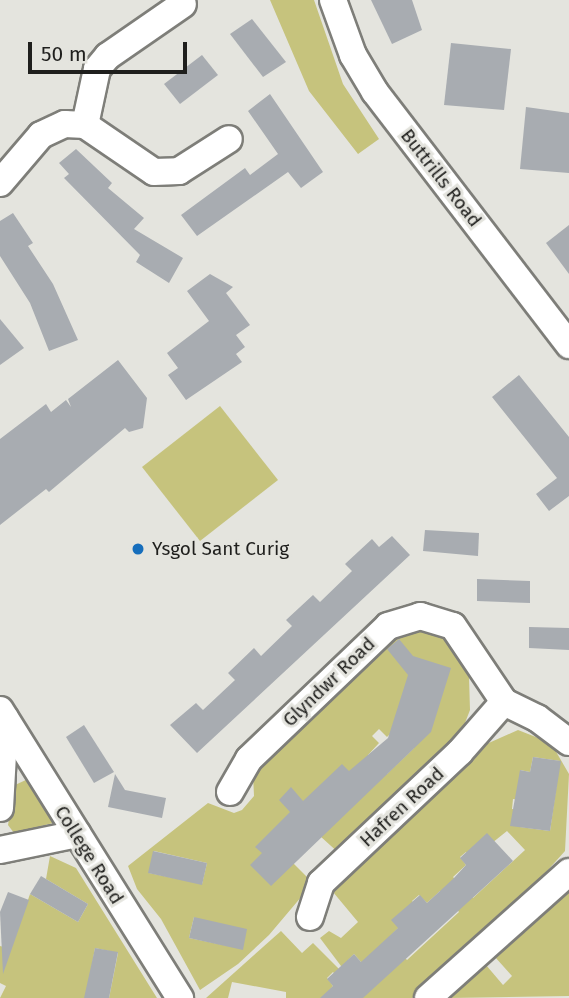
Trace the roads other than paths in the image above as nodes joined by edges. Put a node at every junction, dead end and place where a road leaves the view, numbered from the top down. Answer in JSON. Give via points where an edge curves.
{"nodes":[{"id":1,"x":333,"y":0,"type":"edge"},
{"id":2,"x":183,"y":4,"type":"dead end"},
{"id":3,"x":85,"y":125,"type":"junction"},
{"id":4,"x":229,"y":139,"type":"dead end"},
{"id":5,"x":0,"y":183,"type":"edge"},
{"id":6,"x":565,"y":332,"type":"edge"},
{"id":7,"x":504,"y":702,"type":"junction"},
{"id":8,"x":2,"y":714,"type":"edge"},
{"id":9,"x":569,"y":741,"type":"edge"},
{"id":10,"x":230,"y":792,"type":"dead end"},
{"id":11,"x":0,"y":808,"type":"edge"},
{"id":12,"x":77,"y":834,"type":"junction"},
{"id":13,"x":0,"y":850,"type":"edge"},
{"id":14,"x":569,"y":872,"type":"edge"},
{"id":15,"x":310,"y":917,"type":"dead end"},
{"id":16,"x":180,"y":998,"type":"edge"},
{"id":17,"x":428,"y":998,"type":"edge"}],
"edges":[{"from":1,"to":6,"type":"street","name":"Buttrills Road","via":[[353,55],[375,92]]},
{"from":2,"to":3,"type":"street","via":[[108,56],[97,69]]},
{"from":3,"to":4,"type":"street","via":[[154,172],[179,171]]},
{"from":3,"to":5,"type":"street","via":[[65,124],[41,135]]},
{"from":7,"to":9,"type":"street"},
{"from":7,"to":10,"type":"street","name":"Glyndwr Road","via":[[453,626],[419,616],[388,626],[248,759]]},
{"from":7,"to":15,"type":"street","name":"Hafren Road","via":[[460,752],[321,883]]},
{"from":8,"to":11,"type":"street"},
{"from":8,"to":12,"type":"street","name":"College Road"},
{"from":12,"to":13,"type":"street"},
{"from":12,"to":16,"type":"street","name":"College Road"},
{"from":14,"to":17,"type":"street"}]}
